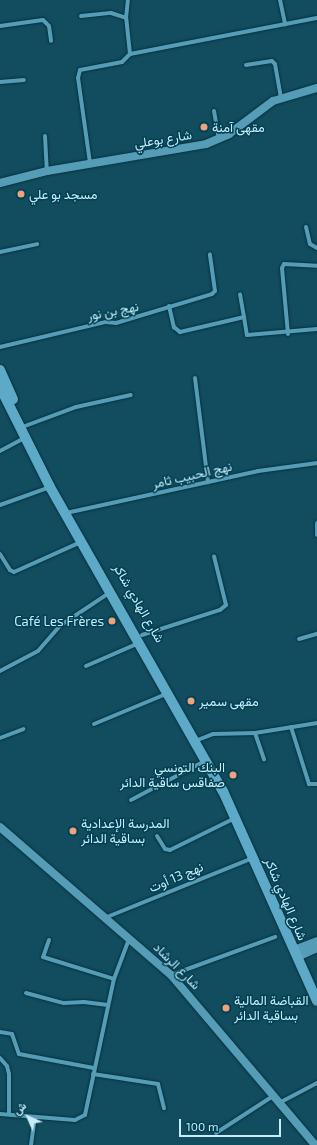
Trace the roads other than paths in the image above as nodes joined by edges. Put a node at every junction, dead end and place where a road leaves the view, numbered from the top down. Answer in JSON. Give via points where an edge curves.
{"nodes":[{"id":1,"x":128,"y":0,"type":"edge"},
{"id":2,"x":280,"y":0,"type":"edge"},
{"id":3,"x":81,"y":16,"type":"dead end"},
{"id":4,"x":126,"y":18,"type":"junction"},
{"id":5,"x":317,"y":18,"type":"edge"},
{"id":6,"x":285,"y":24,"type":"junction"},
{"id":7,"x":0,"y":26,"type":"edge"},
{"id":8,"x":51,"y":41,"type":"dead end"},
{"id":9,"x":130,"y":54,"type":"junction"},
{"id":10,"x":246,"y":65,"type":"dead end"},
{"id":11,"x":24,"y":80,"type":"dead end"},
{"id":12,"x":0,"y":82,"type":"edge"},
{"id":13,"x":317,"y":88,"type":"edge"},
{"id":14,"x":281,"y":98,"type":"junction"},
{"id":15,"x":214,"y":111,"type":"dead end"},
{"id":16,"x":45,"y":136,"type":"dead end"},
{"id":17,"x":219,"y":140,"type":"junction"},
{"id":18,"x":90,"y":163,"type":"junction"},
{"id":19,"x":47,"y":171,"type":"junction"},
{"id":20,"x":0,"y":183,"type":"edge"},
{"id":21,"x":306,"y":227,"type":"dead end"},
{"id":22,"x":37,"y":244,"type":"dead end"},
{"id":23,"x":317,"y":248,"type":"edge"},
{"id":24,"x":0,"y":252,"type":"edge"},
{"id":25,"x":210,"y":254,"type":"dead end"},
{"id":26,"x":317,"y":266,"type":"edge"},
{"id":27,"x":240,"y":294,"type":"dead end"},
{"id":28,"x":169,"y":306,"type":"junction"},
{"id":29,"x":244,"y":317,"type":"junction"},
{"id":30,"x":317,"y":329,"type":"edge"},
{"id":31,"x":288,"y":334,"type":"junction"},
{"id":32,"x":0,"y":347,"type":"edge"},
{"id":33,"x":0,"y":370,"type":"edge"},
{"id":34,"x":195,"y":378,"type":"dead end"},
{"id":35,"x":0,"y":387,"type":"edge"},
{"id":36,"x":131,"y":395,"type":"dead end"},
{"id":37,"x":25,"y":426,"type":"junction"},
{"id":38,"x":27,"y":437,"type":"junction"},
{"id":39,"x":0,"y":451,"type":"edge"},
{"id":40,"x":317,"y":463,"type":"edge"},
{"id":41,"x":208,"y":482,"type":"junction"},
{"id":42,"x":50,"y":487,"type":"junction"},
{"id":43,"x":0,"y":505,"type":"edge"},
{"id":44,"x":69,"y":512,"type":"junction"},
{"id":45,"x":317,"y":523,"type":"edge"},
{"id":46,"x":317,"y":535,"type":"edge"},
{"id":47,"x":82,"y":542,"type":"junction"},
{"id":48,"x":0,"y":554,"type":"edge"},
{"id":49,"x":214,"y":556,"type":"dead end"},
{"id":50,"x":111,"y":592,"type":"junction"},
{"id":51,"x":317,"y":634,"type":"edge"},
{"id":52,"x":141,"y":639,"type":"junction"},
{"id":53,"x":299,"y":639,"type":"dead end"},
{"id":54,"x":156,"y":665,"type":"junction"},
{"id":55,"x":86,"y":666,"type":"dead end"},
{"id":56,"x":0,"y":671,"type":"edge"},
{"id":57,"x":168,"y":693,"type":"junction"},
{"id":58,"x":179,"y":704,"type":"junction"},
{"id":59,"x":317,"y":723,"type":"edge"},
{"id":60,"x":94,"y":724,"type":"dead end"},
{"id":61,"x":291,"y":727,"type":"junction"},
{"id":62,"x":23,"y":729,"type":"dead end"},
{"id":63,"x":255,"y":732,"type":"junction"},
{"id":64,"x":0,"y":738,"type":"edge"},
{"id":65,"x":198,"y":740,"type":"junction"},
{"id":66,"x":264,"y":759,"type":"dead end"},
{"id":67,"x":206,"y":760,"type":"junction"},
{"id":68,"x":317,"y":784,"type":"edge"},
{"id":69,"x":131,"y":800,"type":"dead end"},
{"id":70,"x":235,"y":817,"type":"junction"},
{"id":71,"x":0,"y":826,"type":"edge"},
{"id":72,"x":158,"y":836,"type":"dead end"},
{"id":73,"x":252,"y":854,"type":"junction"},
{"id":74,"x":107,"y":917,"type":"junction"},
{"id":75,"x":130,"y":937,"type":"junction"},
{"id":76,"x":275,"y":937,"type":"dead end"},
{"id":77,"x":49,"y":940,"type":"dead end"},
{"id":78,"x":317,"y":941,"type":"edge"},
{"id":79,"x":317,"y":948,"type":"edge"},
{"id":80,"x":295,"y":953,"type":"junction"},
{"id":81,"x":171,"y":975,"type":"junction"},
{"id":82,"x":114,"y":979,"type":"junction"},
{"id":83,"x":26,"y":993,"type":"dead end"},
{"id":84,"x":317,"y":1001,"type":"edge"},
{"id":85,"x":108,"y":1005,"type":"junction"},
{"id":86,"x":0,"y":1032,"type":"edge"},
{"id":87,"x":0,"y":1058,"type":"edge"},
{"id":88,"x":94,"y":1068,"type":"junction"},
{"id":89,"x":93,"y":1074,"type":"junction"},
{"id":90,"x":317,"y":1083,"type":"edge"},
{"id":91,"x":273,"y":1096,"type":"junction"},
{"id":92,"x":279,"y":1103,"type":"junction"},
{"id":93,"x":164,"y":1108,"type":"dead end"},
{"id":94,"x":9,"y":1113,"type":"junction"},
{"id":95,"x":0,"y":1114,"type":"edge"},
{"id":96,"x":35,"y":1117,"type":"junction"},
{"id":97,"x":216,"y":1133,"type":"dead end"},
{"id":98,"x":31,"y":1145,"type":"edge"},
{"id":99,"x":315,"y":1145,"type":"edge"}],
"edges":[{"from":1,"to":4,"type":"street"},
{"from":2,"to":6,"type":"street"},
{"from":3,"to":4,"type":"street","via":[[111,13]]},
{"from":4,"to":9,"type":"street"},
{"from":5,"to":6,"type":"street"},
{"from":6,"to":9,"type":"street"},
{"from":7,"to":8,"type":"street","via":[[43,20],[50,26]]},
{"from":9,"to":18,"type":"street","via":[[122,62],[80,70],[80,104]]},
{"from":10,"to":14,"type":"street","via":[[272,61],[276,64]]},
{"from":11,"to":12,"type":"street"},
{"from":13,"to":14,"type":"street","name":"شارع بوعلي"},
{"from":14,"to":17,"type":"street","name":"شارع بوعلي"},
{"from":15,"to":17,"type":"street"},
{"from":16,"to":19,"type":"street"},
{"from":17,"to":18,"type":"street","name":"شارع بوعلي"},
{"from":18,"to":19,"type":"street","name":"شارع بوعلي"},
{"from":19,"to":20,"type":"street","name":"شارع بوعلي"},
{"from":21,"to":23,"type":"street","via":[[310,244]]},
{"from":22,"to":24,"type":"street"},
{"from":25,"to":28,"type":"street","name":"نهج بن نور","via":[[215,291]]},
{"from":26,"to":31,"type":"street","via":[[284,264],[282,268]]},
{"from":27,"to":29,"type":"street"},
{"from":28,"to":29,"type":"street","via":[[174,326],[180,332]]},
{"from":28,"to":32,"type":"street","name":"نهج بن نور","via":[[116,323],[106,322]]},
{"from":29,"to":31,"type":"street","via":[[248,335]]},
{"from":30,"to":31,"type":"street"},
{"from":33,"to":37,"type":"main road","name":"شارع الهادي شاكر"},
{"from":34,"to":41,"type":"street"},
{"from":35,"to":38,"type":"main road","name":"شارع الهادي شاكر"},
{"from":36,"to":37,"type":"street","via":[[76,407]]},
{"from":37,"to":38,"type":"main road","name":"شارع الهادي شاكر"},
{"from":38,"to":39,"type":"street"},
{"from":38,"to":42,"type":"main road","name":"شارع الهادي شاكر"},
{"from":38,"to":44,"type":"main road","name":"شارع الهادي شاكر"},
{"from":40,"to":41,"type":"street","name":"نهج الحبيب ثامر","via":[[292,464]]},
{"from":41,"to":44,"type":"street","name":"نهج الحبيب ثامر"},
{"from":42,"to":43,"type":"street"},
{"from":42,"to":44,"type":"main road","name":"شارع الهادي شاكر"},
{"from":44,"to":47,"type":"main road","name":"شارع الهادي شاكر"},
{"from":44,"to":52,"type":"main road","name":"شارع الهادي شاكر"},
{"from":45,"to":46,"type":"street"},
{"from":47,"to":48,"type":"street","via":[[14,572]]},
{"from":47,"to":50,"type":"main road","name":"شارع الهادي شاكر"},
{"from":49,"to":52,"type":"street","via":[[226,604],[220,610]]},
{"from":50,"to":52,"type":"main road","name":"شارع الهادي شاكر"},
{"from":50,"to":56,"type":"street","via":[[61,625],[38,651]]},
{"from":51,"to":53,"type":"street"},
{"from":52,"to":54,"type":"main road","name":"شارع الهادي شاكر"},
{"from":52,"to":55,"type":"street"},
{"from":54,"to":57,"type":"main road","name":"شارع الهادي شاكر"},
{"from":54,"to":58,"type":"main road","name":"شارع الهادي شاكر"},
{"from":57,"to":58,"type":"main road","name":"شارع الهادي شاكر"},
{"from":57,"to":60,"type":"street"},
{"from":58,"to":65,"type":"main road","name":"شارع الهادي شاكر"},
{"from":59,"to":61,"type":"street"},
{"from":61,"to":63,"type":"street"},
{"from":61,"to":68,"type":"street","via":[[309,784]]},
{"from":62,"to":64,"type":"street"},
{"from":63,"to":65,"type":"street","via":[[213,734]]},
{"from":63,"to":66,"type":"street"},
{"from":65,"to":67,"type":"main road","name":"شارع الهادي شاكر"},
{"from":65,"to":73,"type":"main road","name":"شارع الهادي شاكر","via":[[250,836]]},
{"from":67,"to":69,"type":"street"},
{"from":67,"to":70,"type":"main road","name":"شارع الهادي شاكر"},
{"from":70,"to":72,"type":"street","via":[[170,850],[165,849]]},
{"from":70,"to":73,"type":"main road","name":"شارع الهادي شاكر"},
{"from":71,"to":74,"type":"street","name":"شارع الرشاد"},
{"from":73,"to":74,"type":"street","name":"نهج 13 أوت"},
{"from":73,"to":80,"type":"main road","name":"شارع الهادي شاكر"},
{"from":74,"to":75,"type":"street","name":"شارع الرشاد"},
{"from":75,"to":81,"type":"street","name":"شارع الرشاد"},
{"from":75,"to":82,"type":"street"},
{"from":76,"to":81,"type":"street"},
{"from":77,"to":82,"type":"street","via":[[43,957]]},
{"from":78,"to":80,"type":"street"},
{"from":79,"to":80,"type":"street"},
{"from":80,"to":84,"type":"main road","name":"شارع الهادي شاكر"},
{"from":81,"to":91,"type":"street","name":"شارع الرشاد"},
{"from":82,"to":85,"type":"street"},
{"from":83,"to":85,"type":"street","via":[[64,1004],[84,1002]]},
{"from":85,"to":88,"type":"street"},
{"from":86,"to":88,"type":"street","via":[[12,1034],[20,1054]]},
{"from":87,"to":94,"type":"street","via":[[7,1066],[9,1074]]},
{"from":88,"to":89,"type":"street"},
{"from":89,"to":93,"type":"street","via":[[158,1084]]},
{"from":89,"to":96,"type":"street","via":[[87,1109],[82,1117],[75,1120]]},
{"from":90,"to":92,"type":"street"},
{"from":91,"to":92,"type":"street","name":"شارع الرشاد"},
{"from":91,"to":97,"type":"street"},
{"from":92,"to":99,"type":"street","name":"شارع الرشاد"},
{"from":94,"to":95,"type":"street"},
{"from":94,"to":96,"type":"street"},
{"from":96,"to":98,"type":"street"}]}
